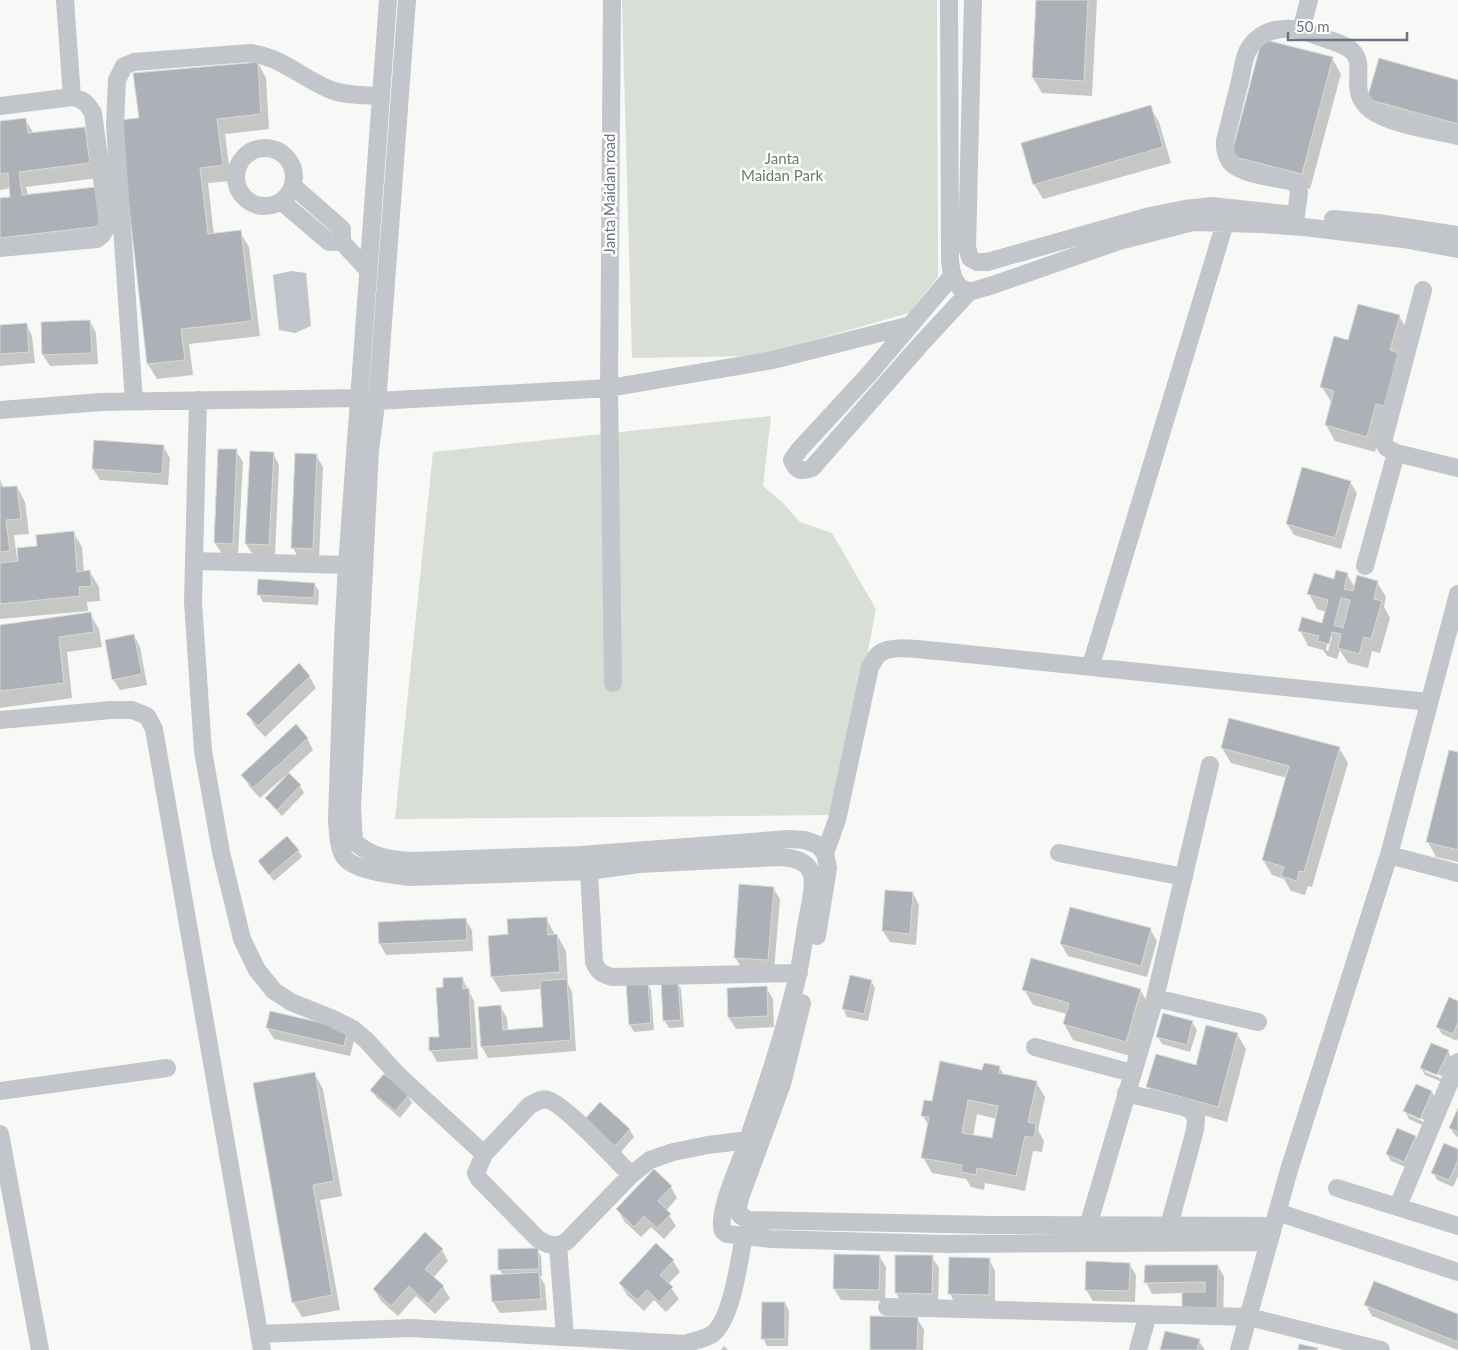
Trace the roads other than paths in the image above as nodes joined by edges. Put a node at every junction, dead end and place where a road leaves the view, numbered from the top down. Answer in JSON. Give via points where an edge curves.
{"nodes":[{"id":1,"x":65,"y":0,"type":"edge"},
{"id":2,"x":388,"y":0,"type":"edge"},
{"id":3,"x":407,"y":0,"type":"edge"},
{"id":4,"x":612,"y":0,"type":"edge"},
{"id":5,"x":949,"y":0,"type":"edge"},
{"id":6,"x":973,"y":0,"type":"edge"},
{"id":7,"x":1308,"y":0,"type":"edge"},
{"id":8,"x":1301,"y":30,"type":"junction"},
{"id":9,"x":381,"y":96,"type":"junction"},
{"id":10,"x":72,"y":97,"type":"junction"},
{"id":11,"x":0,"y":106,"type":"edge"},
{"id":12,"x":1458,"y":136,"type":"edge"},
{"id":13,"x":293,"y":186,"type":"junction"},
{"id":14,"x":282,"y":202,"type":"junction"},
{"id":15,"x":1296,"y":215,"type":"junction"},
{"id":16,"x":1225,"y":222,"type":"junction"},
{"id":17,"x":1458,"y":235,"type":"edge"},
{"id":18,"x":342,"y":242,"type":"junction"},
{"id":19,"x":0,"y":248,"type":"edge"},
{"id":20,"x":1458,"y":249,"type":"edge"},
{"id":21,"x":368,"y":270,"type":"junction"},
{"id":22,"x":952,"y":276,"type":"junction"},
{"id":23,"x":1423,"y":290,"type":"dead end"},
{"id":24,"x":970,"y":291,"type":"junction"},
{"id":25,"x":911,"y":325,"type":"junction"},
{"id":26,"x":608,"y":388,"type":"junction"},
{"id":27,"x":359,"y":398,"type":"junction"},
{"id":28,"x":198,"y":400,"type":"junction"},
{"id":29,"x":134,"y":401,"type":"junction"},
{"id":30,"x":377,"y":401,"type":"junction"},
{"id":31,"x":0,"y":410,"type":"edge"},
{"id":32,"x":1396,"y":452,"type":"junction"},
{"id":33,"x":1458,"y":468,"type":"edge"},
{"id":34,"x":194,"y":561,"type":"junction"},
{"id":35,"x":347,"y":565,"type":"junction"},
{"id":36,"x":1365,"y":566,"type":"dead end"},
{"id":37,"x":1458,"y":594,"type":"edge"},
{"id":38,"x":1091,"y":665,"type":"junction"},
{"id":39,"x":613,"y":683,"type":"dead end"},
{"id":40,"x":1429,"y":702,"type":"junction"},
{"id":41,"x":0,"y":720,"type":"edge"},
{"id":42,"x":1210,"y":765,"type":"dead end"},
{"id":43,"x":825,"y":853,"type":"junction"},
{"id":44,"x":1059,"y":853,"type":"dead end"},
{"id":45,"x":1389,"y":855,"type":"junction"},
{"id":46,"x":589,"y":871,"type":"junction"},
{"id":47,"x":1458,"y":873,"type":"edge"},
{"id":48,"x":1184,"y":877,"type":"junction"},
{"id":49,"x":799,"y":973,"type":"junction"},
{"id":50,"x":1155,"y":998,"type":"junction"},
{"id":51,"x":1258,"y":1022,"type":"dead end"},
{"id":52,"x":1035,"y":1047,"type":"dead end"},
{"id":53,"x":1458,"y":1062,"type":"edge"},
{"id":54,"x":166,"y":1068,"type":"dead end"},
{"id":55,"x":1132,"y":1073,"type":"junction"},
{"id":56,"x":0,"y":1091,"type":"edge"},
{"id":57,"x":1126,"y":1093,"type":"junction"},
{"id":58,"x":0,"y":1134,"type":"edge"},
{"id":59,"x":748,"y":1140,"type":"junction"},
{"id":60,"x":484,"y":1154,"type":"junction"},
{"id":61,"x":631,"y":1175,"type":"junction"},
{"id":62,"x":1337,"y":1188,"type":"dead end"},
{"id":63,"x":1398,"y":1206,"type":"junction"},
{"id":64,"x":1088,"y":1226,"type":"junction"},
{"id":65,"x":1169,"y":1226,"type":"junction"},
{"id":66,"x":1458,"y":1226,"type":"edge"},
{"id":67,"x":1273,"y":1227,"type":"junction"},
{"id":68,"x":744,"y":1236,"type":"junction"},
{"id":69,"x":558,"y":1246,"type":"junction"},
{"id":70,"x":1458,"y":1272,"type":"edge"},
{"id":71,"x":887,"y":1308,"type":"dead end"},
{"id":72,"x":1148,"y":1314,"type":"junction"},
{"id":73,"x":1248,"y":1317,"type":"junction"},
{"id":74,"x":565,"y":1337,"type":"junction"},
{"id":75,"x":260,"y":1342,"type":"edge"},
{"id":76,"x":1333,"y":1344,"type":"edge"},
{"id":77,"x":40,"y":1350,"type":"edge"},
{"id":78,"x":1138,"y":1350,"type":"edge"},
{"id":79,"x":1239,"y":1350,"type":"edge"},
{"id":80,"x":1381,"y":1350,"type":"edge"}],
"edges":[{"from":1,"to":10,"type":"street"},
{"from":2,"to":9,"type":"street"},
{"from":3,"to":30,"type":"street"},
{"from":4,"to":26,"type":"street","name":"Janta Maidan road"},
{"from":5,"to":22,"type":"street"},
{"from":6,"to":15,"type":"street","via":[[967,247],[970,258],[987,262],[1150,216],[1212,206]]},
{"from":7,"to":8,"type":"street"},
{"from":8,"to":12,"type":"street","via":[[1353,52],[1358,64],[1357,90],[1362,102],[1372,111],[1394,120]]},
{"from":8,"to":15,"type":"street","via":[[1280,28],[1270,31],[1259,37],[1247,52],[1225,146],[1230,162],[1244,171],[1297,185],[1300,192]]},
{"from":9,"to":21,"type":"street"},
{"from":9,"to":29,"type":"street","via":[[343,94],[256,53],[134,62],[124,66],[117,80],[114,126]]},
{"from":10,"to":11,"type":"street"},
{"from":10,"to":19,"type":"street","via":[[88,103],[93,113],[107,226],[97,239]]},
{"from":13,"to":14,"type":"street"},
{"from":13,"to":14,"type":"street","via":[[293,168],[282,153],[264,148],[254,150],[240,162],[236,182],[245,199],[263,207]]},
{"from":13,"to":18,"type":"street","via":[[342,229]]},
{"from":14,"to":18,"type":"street","via":[[329,242]]},
{"from":15,"to":17,"type":"street"},
{"from":16,"to":20,"type":"street","via":[[1304,227]]},
{"from":16,"to":24,"type":"street","via":[[1193,222],[1119,241]]},
{"from":16,"to":38,"type":"street"},
{"from":18,"to":21,"type":"street"},
{"from":21,"to":27,"type":"street"},
{"from":22,"to":24,"type":"street","via":[[962,288]]},
{"from":22,"to":25,"type":"street"},
{"from":23,"to":32,"type":"street","via":[[1383,442]]},
{"from":24,"to":25,"type":"street","via":[[812,468],[806,471],[794,466],[792,460],[799,450]]},
{"from":25,"to":26,"type":"street","via":[[773,360]]},
{"from":26,"to":30,"type":"street"},
{"from":26,"to":39,"type":"street","name":"Janta Maidan road"},
{"from":27,"to":28,"type":"street"},
{"from":27,"to":35,"type":"street"},
{"from":28,"to":29,"type":"street"},
{"from":28,"to":34,"type":"street"},
{"from":29,"to":31,"type":"street"},
{"from":30,"to":43,"type":"street","via":[[370,450],[352,808],[354,841],[362,849],[398,861],[581,855],[790,839],[818,845]]},
{"from":32,"to":33,"type":"street"},
{"from":32,"to":36,"type":"street"},
{"from":34,"to":35,"type":"street"},
{"from":34,"to":60,"type":"street","via":[[193,602],[203,751],[221,852],[242,939],[257,970],[274,991],[291,1002],[331,1018],[367,1041],[397,1074]]},
{"from":35,"to":46,"type":"street","via":[[337,820],[344,858],[382,874],[410,877]]},
{"from":37,"to":40,"type":"street"},
{"from":38,"to":40,"type":"street"},
{"from":38,"to":43,"type":"street","via":[[900,648],[878,655],[870,667],[837,820]]},
{"from":40,"to":45,"type":"street"},
{"from":41,"to":75,"type":"street","via":[[132,710],[148,716],[154,729]]},
{"from":42,"to":48,"type":"street"},
{"from":43,"to":64,"type":"street","via":[[828,868],[811,965],[782,1084],[740,1198],[740,1215],[748,1220]]},
{"from":44,"to":48,"type":"street"},
{"from":45,"to":47,"type":"street"},
{"from":45,"to":67,"type":"street"},
{"from":46,"to":49,"type":"street","via":[[594,962],[602,974],[612,977]]},
{"from":46,"to":49,"type":"street","via":[[639,864],[794,858],[806,865],[812,874]]},
{"from":48,"to":50,"type":"street"},
{"from":49,"to":59,"type":"street"},
{"from":50,"to":51,"type":"street"},
{"from":50,"to":55,"type":"street"},
{"from":52,"to":55,"type":"street"},
{"from":53,"to":63,"type":"street"},
{"from":54,"to":56,"type":"street"},
{"from":55,"to":57,"type":"street"},
{"from":57,"to":64,"type":"street"},
{"from":57,"to":65,"type":"street","via":[[1184,1107],[1196,1118]]},
{"from":58,"to":77,"type":"street"},
{"from":59,"to":61,"type":"street","via":[[673,1152],[650,1160]]},
{"from":59,"to":68,"type":"street","via":[[721,1227],[727,1234]]},
{"from":60,"to":61,"type":"street","via":[[530,1105],[547,1099],[562,1108]]},
{"from":60,"to":69,"type":"street","via":[[476,1173],[480,1180],[538,1239]]},
{"from":61,"to":69,"type":"street","via":[[566,1242]]},
{"from":62,"to":63,"type":"street"},
{"from":63,"to":66,"type":"street"},
{"from":64,"to":65,"type":"street"},
{"from":65,"to":67,"type":"street"},
{"from":67,"to":68,"type":"street","via":[[945,1244]]},
{"from":67,"to":70,"type":"street"},
{"from":67,"to":73,"type":"street"},
{"from":68,"to":74,"type":"street","via":[[730,1302],[724,1319],[712,1335],[685,1344]]},
{"from":69,"to":74,"type":"street"},
{"from":71,"to":72,"type":"street"},
{"from":72,"to":73,"type":"street"},
{"from":72,"to":78,"type":"street"},
{"from":73,"to":76,"type":"street"},
{"from":73,"to":79,"type":"street"},
{"from":74,"to":75,"type":"street","via":[[411,1328]]},
{"from":76,"to":80,"type":"street"}]}
